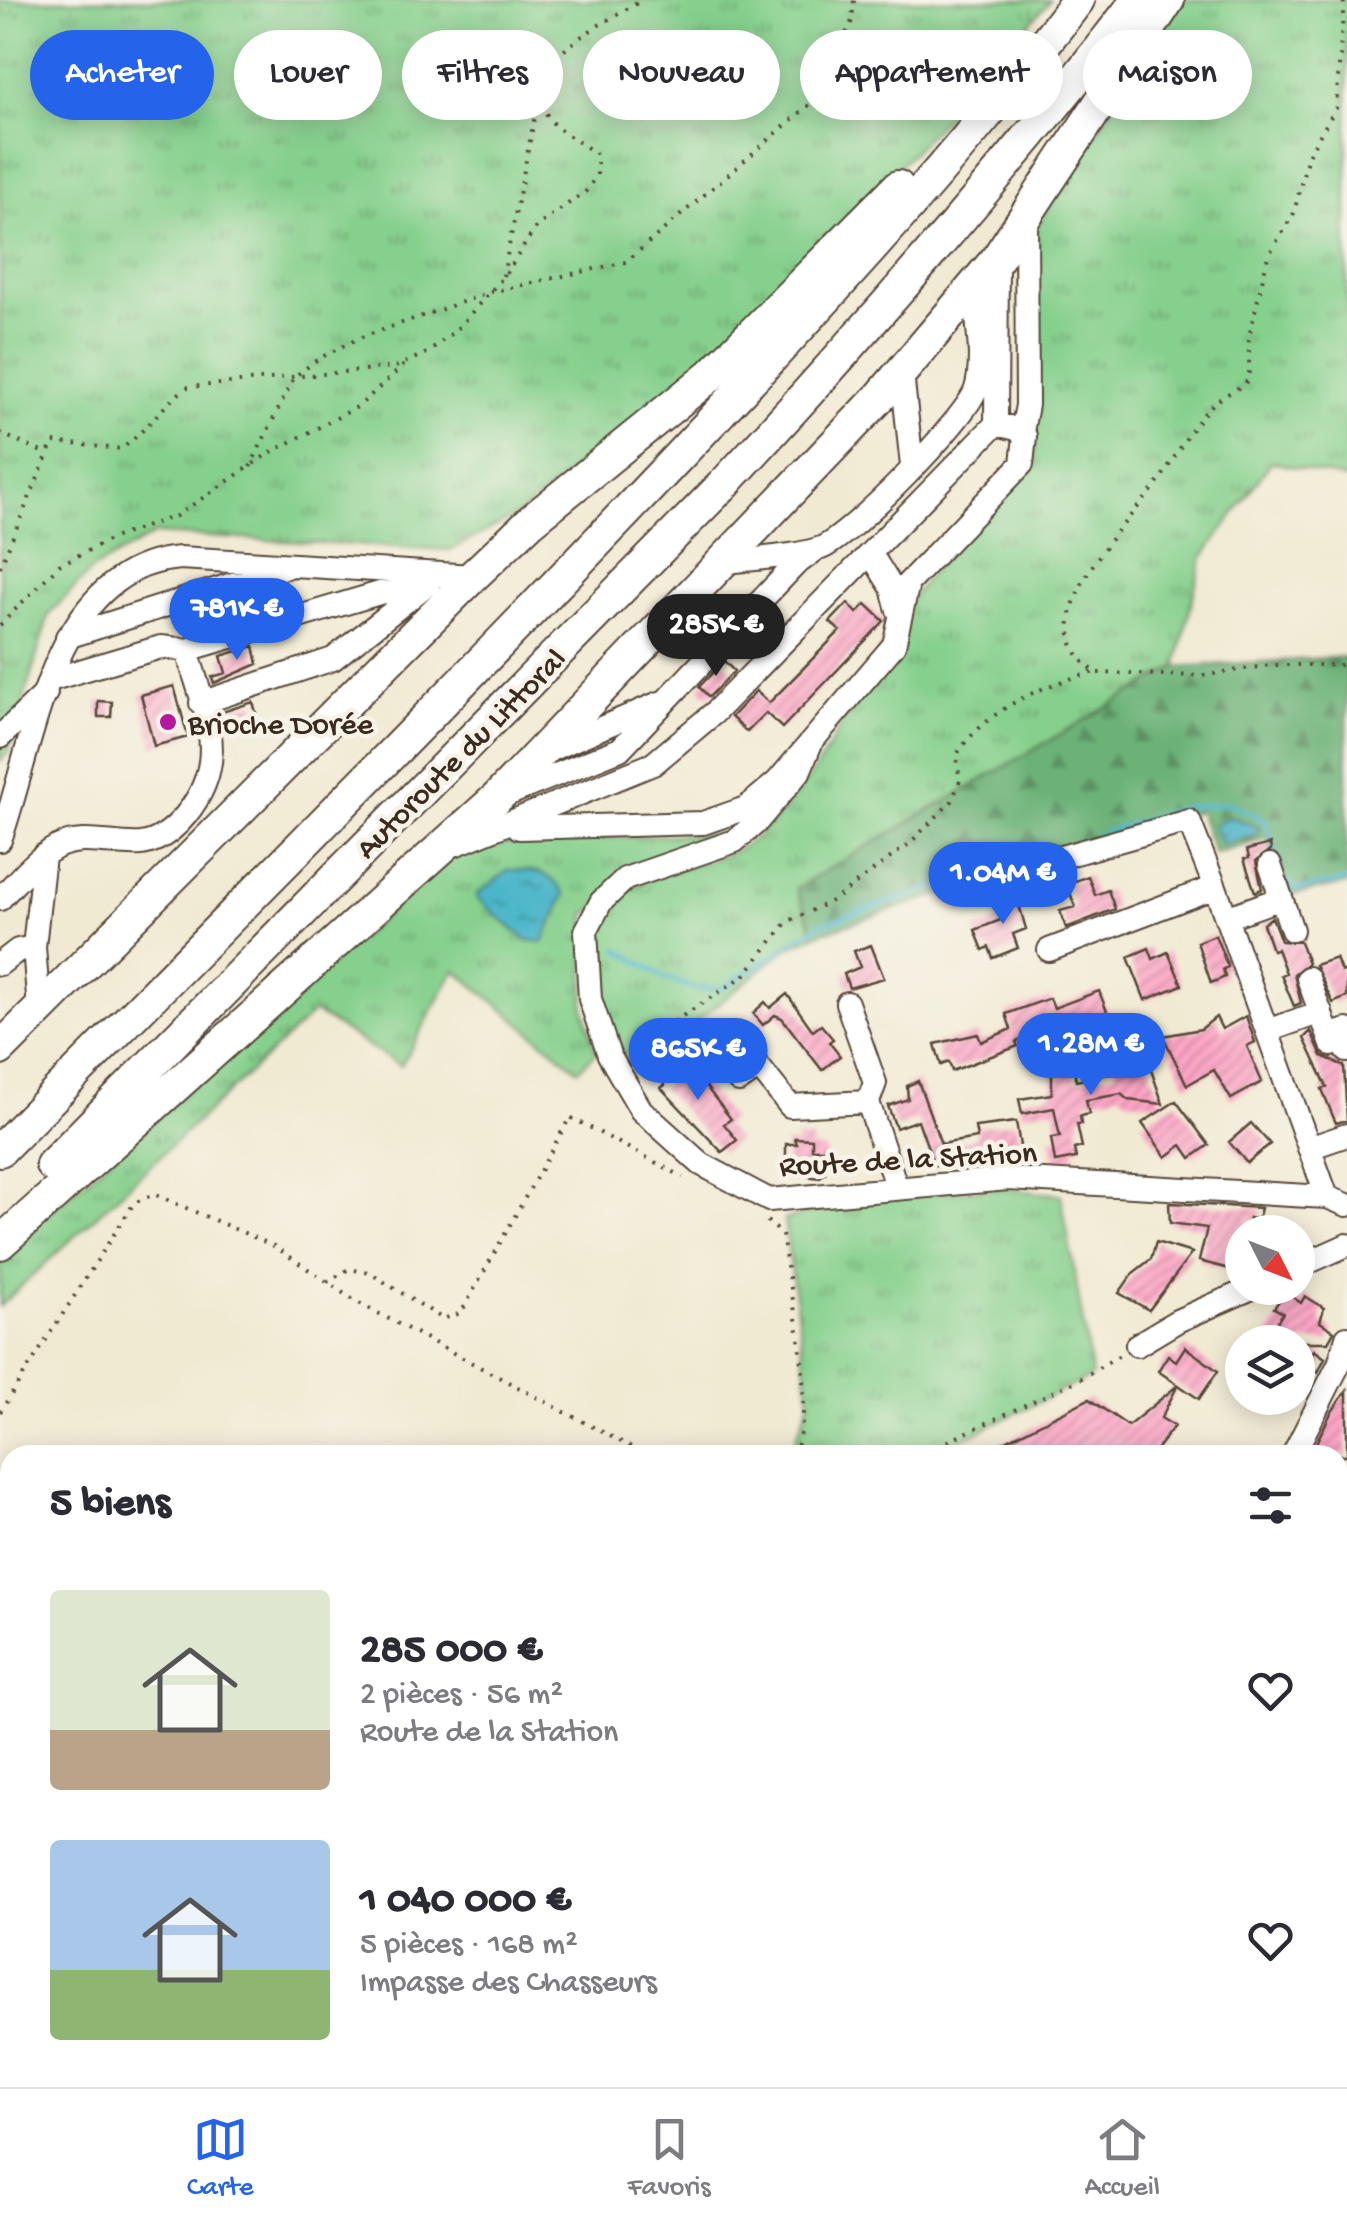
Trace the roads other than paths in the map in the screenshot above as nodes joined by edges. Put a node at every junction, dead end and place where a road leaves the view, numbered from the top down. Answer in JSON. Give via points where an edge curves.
{"nodes":[{"id":1,"x":1074,"y":0,"type":"edge"},
{"id":2,"x":1138,"y":0,"type":"edge"},
{"id":3,"x":1168,"y":0,"type":"edge"},
{"id":4,"x":1026,"y":217,"type":"junction"},
{"id":5,"x":996,"y":259,"type":"junction"},
{"id":6,"x":974,"y":288,"type":"junction"},
{"id":7,"x":902,"y":373,"type":"junction"},
{"id":8,"x":996,"y":424,"type":"junction"},
{"id":9,"x":1022,"y":432,"type":"junction"},
{"id":10,"x":912,"y":466,"type":"junction"},
{"id":11,"x":818,"y":549,"type":"junction"},
{"id":12,"x":870,"y":554,"type":"junction"},
{"id":13,"x":721,"y":562,"type":"junction"},
{"id":14,"x":299,"y":564,"type":"junction"},
{"id":15,"x":440,"y":575,"type":"junction"},
{"id":16,"x":474,"y":576,"type":"junction"},
{"id":17,"x":901,"y":618,"type":"junction"},
{"id":18,"x":67,"y":637,"type":"junction"},
{"id":19,"x":186,"y":650,"type":"junction"},
{"id":20,"x":51,"y":685,"type":"junction"},
{"id":21,"x":670,"y":698,"type":"junction"},
{"id":22,"x":202,"y":703,"type":"junction"},
{"id":23,"x":0,"y":737,"type":"edge"},
{"id":24,"x":812,"y":744,"type":"junction"},
{"id":25,"x":538,"y":755,"type":"junction"},
{"id":26,"x":498,"y":814,"type":"junction"},
{"id":27,"x":219,"y":832,"type":"junction"},
{"id":28,"x":0,"y":840,"type":"edge"},
{"id":29,"x":151,"y":842,"type":"junction"},
{"id":30,"x":44,"y":855,"type":"junction"},
{"id":31,"x":1047,"y":861,"type":"dead end"},
{"id":32,"x":1270,"y":866,"type":"dead end"},
{"id":33,"x":1214,"y":887,"type":"junction"},
{"id":34,"x":1281,"y":898,"type":"junction"},
{"id":35,"x":0,"y":899,"type":"edge"},
{"id":36,"x":1226,"y":918,"type":"junction"},
{"id":37,"x":1292,"y":930,"type":"dead end"},
{"id":38,"x":34,"y":946,"type":"junction"},
{"id":39,"x":1049,"y":950,"type":"dead end"},
{"id":40,"x":0,"y":964,"type":"edge"},
{"id":41,"x":1308,"y":978,"type":"dead end"},
{"id":42,"x":847,"y":1003,"type":"dead end"},
{"id":43,"x":38,"y":1010,"type":"junction"},
{"id":44,"x":1320,"y":1012,"type":"junction"},
{"id":45,"x":1266,"y":1030,"type":"junction"},
{"id":46,"x":1342,"y":1042,"type":"edge"},
{"id":47,"x":0,"y":1049,"type":"edge"},
{"id":48,"x":740,"y":1081,"type":"dead end"},
{"id":49,"x":868,"y":1102,"type":"junction"},
{"id":50,"x":1347,"y":1135,"type":"edge"},
{"id":51,"x":1309,"y":1148,"type":"junction"},
{"id":52,"x":0,"y":1150,"type":"edge"},
{"id":53,"x":896,"y":1186,"type":"junction"},
{"id":54,"x":1337,"y":1201,"type":"edge"},
{"id":55,"x":0,"y":1218,"type":"edge"},
{"id":56,"x":0,"y":1242,"type":"edge"},
{"id":57,"x":1347,"y":1245,"type":"edge"},
{"id":58,"x":1315,"y":1259,"type":"edge"},
{"id":59,"x":1225,"y":1300,"type":"edge"},
{"id":60,"x":1347,"y":1340,"type":"edge"},
{"id":61,"x":1137,"y":1345,"type":"road end"},
{"id":62,"x":1298,"y":1445,"type":"edge"}],
"edges":[{"from":1,"to":16,"type":"highway","via":[[767,322]]},
{"from":1,"to":52,"type":"highway","name":"Autoroute du Littoral","via":[[960,150],[774,355]]},
{"from":2,"to":55,"type":"highway","name":"Autoroute du Littoral","via":[[936,249],[737,470]]},
{"from":3,"to":4,"type":"highway"},
{"from":4,"to":5,"type":"highway"},
{"from":4,"to":9,"type":"street"},
{"from":5,"to":6,"type":"highway"},
{"from":5,"to":8,"type":"street"},
{"from":6,"to":7,"type":"highway"},
{"from":6,"to":10,"type":"street","via":[[976,391]]},
{"from":7,"to":10,"type":"street"},
{"from":7,"to":13,"type":"highway"},
{"from":8,"to":9,"type":"street"},
{"from":8,"to":12,"type":"street"},
{"from":9,"to":17,"type":"street","via":[[1022,464],[908,582]]},
{"from":10,"to":11,"type":"street","via":[[858,524]]},
{"from":11,"to":13,"type":"street"},
{"from":11,"to":21,"type":"street","via":[[795,565]]},
{"from":12,"to":17,"type":"street"},
{"from":12,"to":26,"type":"street","via":[[714,713],[653,764]]},
{"from":13,"to":25,"type":"highway"},
{"from":14,"to":15,"type":"street"},
{"from":14,"to":18,"type":"street"},
{"from":14,"to":18,"type":"street","via":[[154,562],[86,606]]},
{"from":15,"to":16,"type":"street"},
{"from":15,"to":19,"type":"street"},
{"from":15,"to":22,"type":"street","via":[[333,659]]},
{"from":16,"to":27,"type":"highway"},
{"from":17,"to":24,"type":"street","via":[[896,642]]},
{"from":18,"to":20,"type":"street"},
{"from":19,"to":20,"type":"street","via":[[161,647]]},
{"from":19,"to":22,"type":"street"},
{"from":20,"to":23,"type":"street"},
{"from":20,"to":28,"type":"street"},
{"from":21,"to":25,"type":"street"},
{"from":21,"to":26,"type":"street","via":[[614,753]]},
{"from":22,"to":29,"type":"street","via":[[212,742],[210,775],[178,824]]},
{"from":24,"to":26,"type":"street","via":[[777,782],[726,818],[704,823]]},
{"from":24,"to":53,"type":"street","name":"Route de la Station","via":[[773,807],[735,841],[625,879],[601,902],[586,931],[590,998],[615,1068],[641,1110],[701,1164],[769,1200]]},
{"from":25,"to":26,"type":"highway"},
{"from":26,"to":56,"type":"highway","via":[[421,868]]},
{"from":27,"to":29,"type":"street"},
{"from":27,"to":43,"type":"highway"},
{"from":29,"to":30,"type":"street","via":[[78,841]]},
{"from":30,"to":35,"type":"street"},
{"from":30,"to":38,"type":"street"},
{"from":31,"to":33,"type":"street","via":[[1190,821]]},
{"from":32,"to":34,"type":"street"},
{"from":33,"to":36,"type":"street"},
{"from":33,"to":39,"type":"street"},
{"from":34,"to":36,"type":"street"},
{"from":34,"to":37,"type":"street"},
{"from":36,"to":45,"type":"street"},
{"from":38,"to":40,"type":"street"},
{"from":38,"to":43,"type":"street"},
{"from":41,"to":44,"type":"street"},
{"from":42,"to":49,"type":"street","via":[[875,1083]]},
{"from":43,"to":47,"type":"highway"},
{"from":44,"to":45,"type":"street"},
{"from":44,"to":46,"type":"street"},
{"from":45,"to":51,"type":"street"},
{"from":48,"to":49,"type":"street","via":[[759,1067],[790,1106]]},
{"from":49,"to":53,"type":"street"},
{"from":50,"to":51,"type":"street"},
{"from":51,"to":54,"type":"street"},
{"from":53,"to":54,"type":"street","name":"Route de la Station","via":[[1008,1179]]},
{"from":57,"to":58,"type":"street"},
{"from":59,"to":61,"type":"street"},
{"from":60,"to":62,"type":"street"}]}
